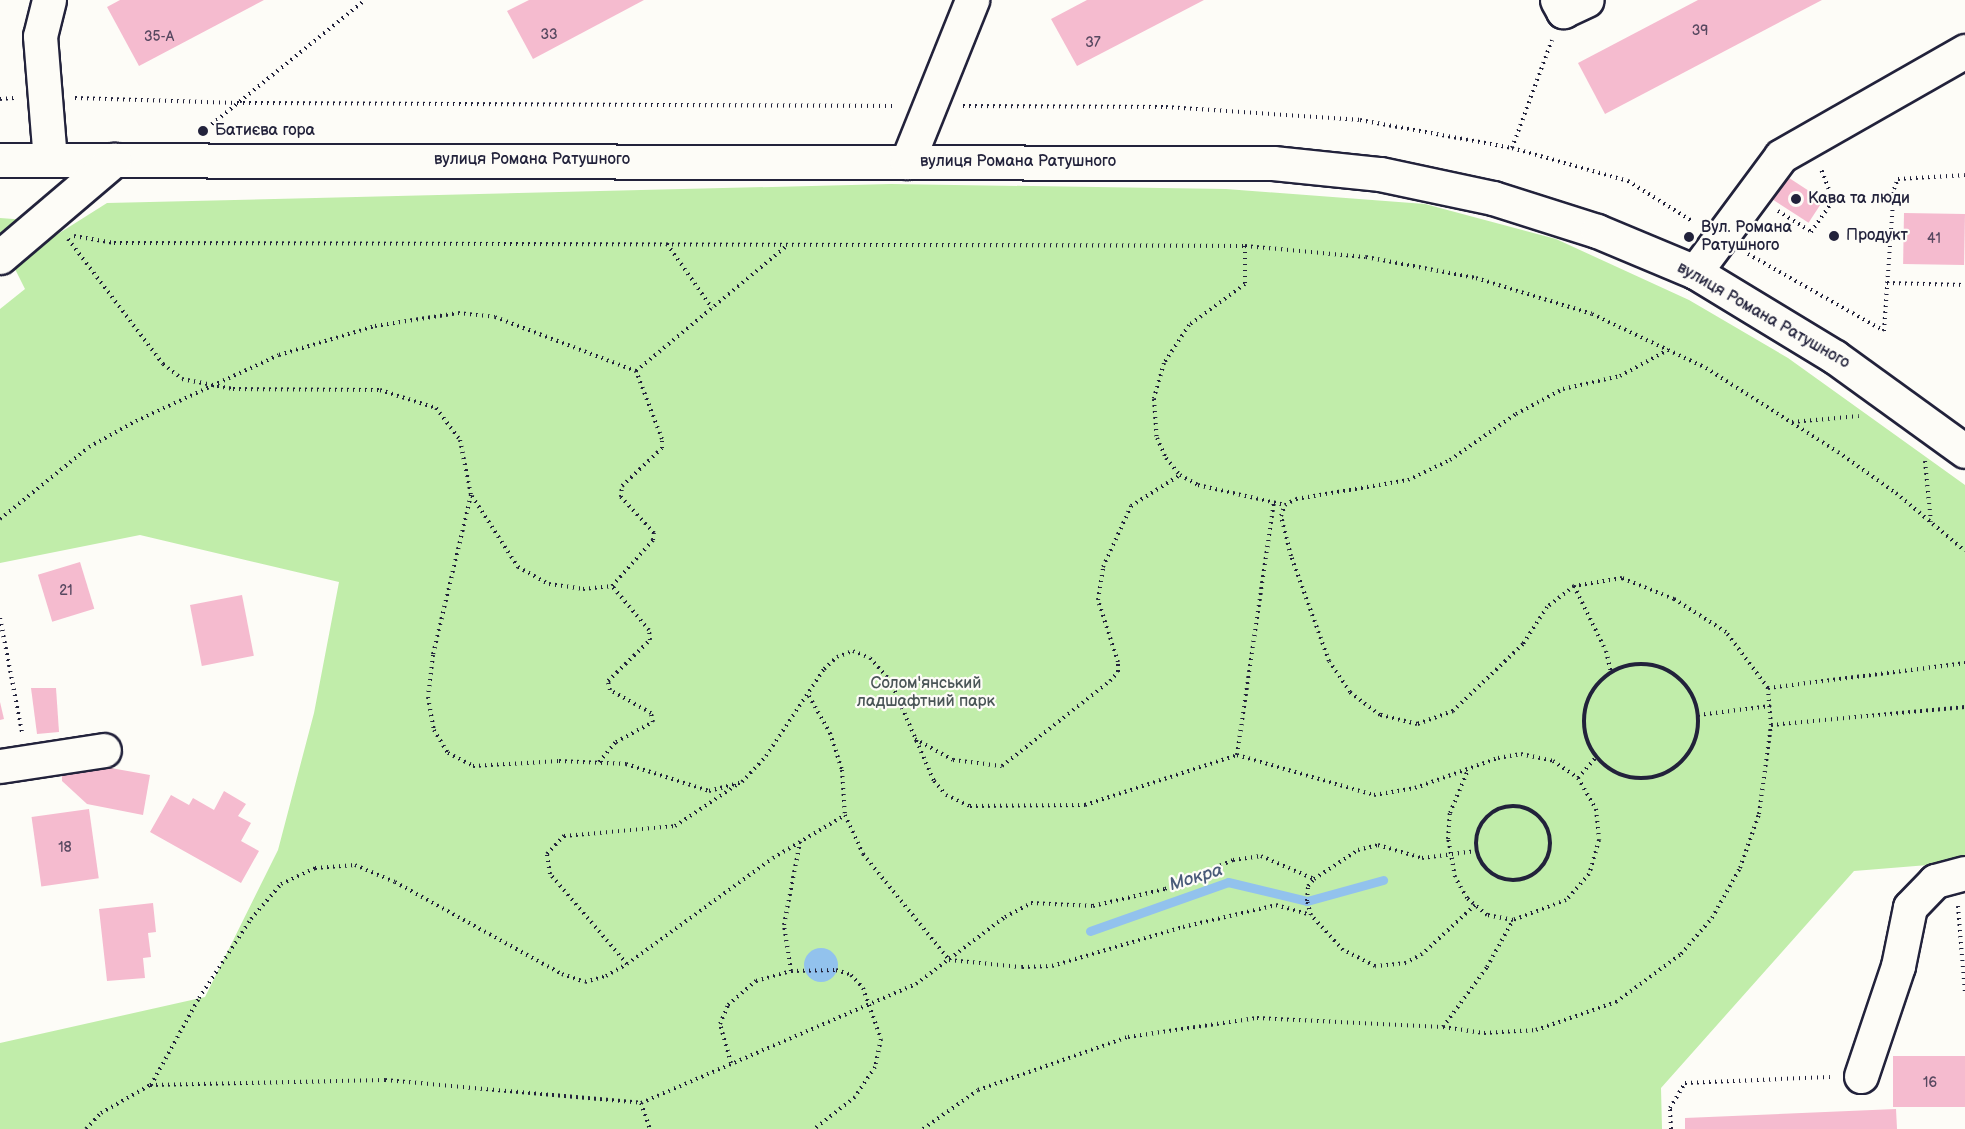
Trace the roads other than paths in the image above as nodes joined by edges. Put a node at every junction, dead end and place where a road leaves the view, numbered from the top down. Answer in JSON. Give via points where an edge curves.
{"nodes":[{"id":1,"x":49,"y":0,"type":"edge"},
{"id":2,"x":977,"y":5,"type":"edge"},
{"id":3,"x":1965,"y":51,"type":"edge"},
{"id":4,"x":50,"y":159,"type":"junction"},
{"id":5,"x":0,"y":160,"type":"edge"},
{"id":6,"x":114,"y":160,"type":"junction"},
{"id":7,"x":907,"y":162,"type":"junction"},
{"id":8,"x":0,"y":257,"type":"edge"},
{"id":9,"x":1695,"y":272,"type":"junction"},
{"id":10,"x":1965,"y":451,"type":"edge"},
{"id":11,"x":104,"y":750,"type":"dead end"},
{"id":12,"x":13,"y":764,"type":"edge"},
{"id":13,"x":1960,"y":874,"type":"edge"},
{"id":14,"x":1861,"y":1076,"type":"road end"}],
"edges":[{"from":1,"to":4,"type":"street","via":[[40,36]]},
{"from":2,"to":7,"type":"street"},
{"from":3,"to":9,"type":"street","via":[[1781,156]]},
{"from":4,"to":5,"type":"street","name":"вулиця Романа Ратушного"},
{"from":4,"to":6,"type":"street","name":"вулиця Романа Ратушного"},
{"from":6,"to":7,"type":"street","name":"вулиця Романа Ратушного"},
{"from":6,"to":8,"type":"street"},
{"from":7,"to":9,"type":"street","name":"вулиця Романа Ратушного","via":[[1273,163],[1380,174],[1493,198],[1597,231]]},
{"from":9,"to":10,"type":"street","name":"вулиця Романа Ратушного","via":[[1855,370]]},
{"from":11,"to":12,"type":"street"},
{"from":13,"to":14,"type":"street","via":[[1935,880],[1910,907],[1898,966]]}]}
